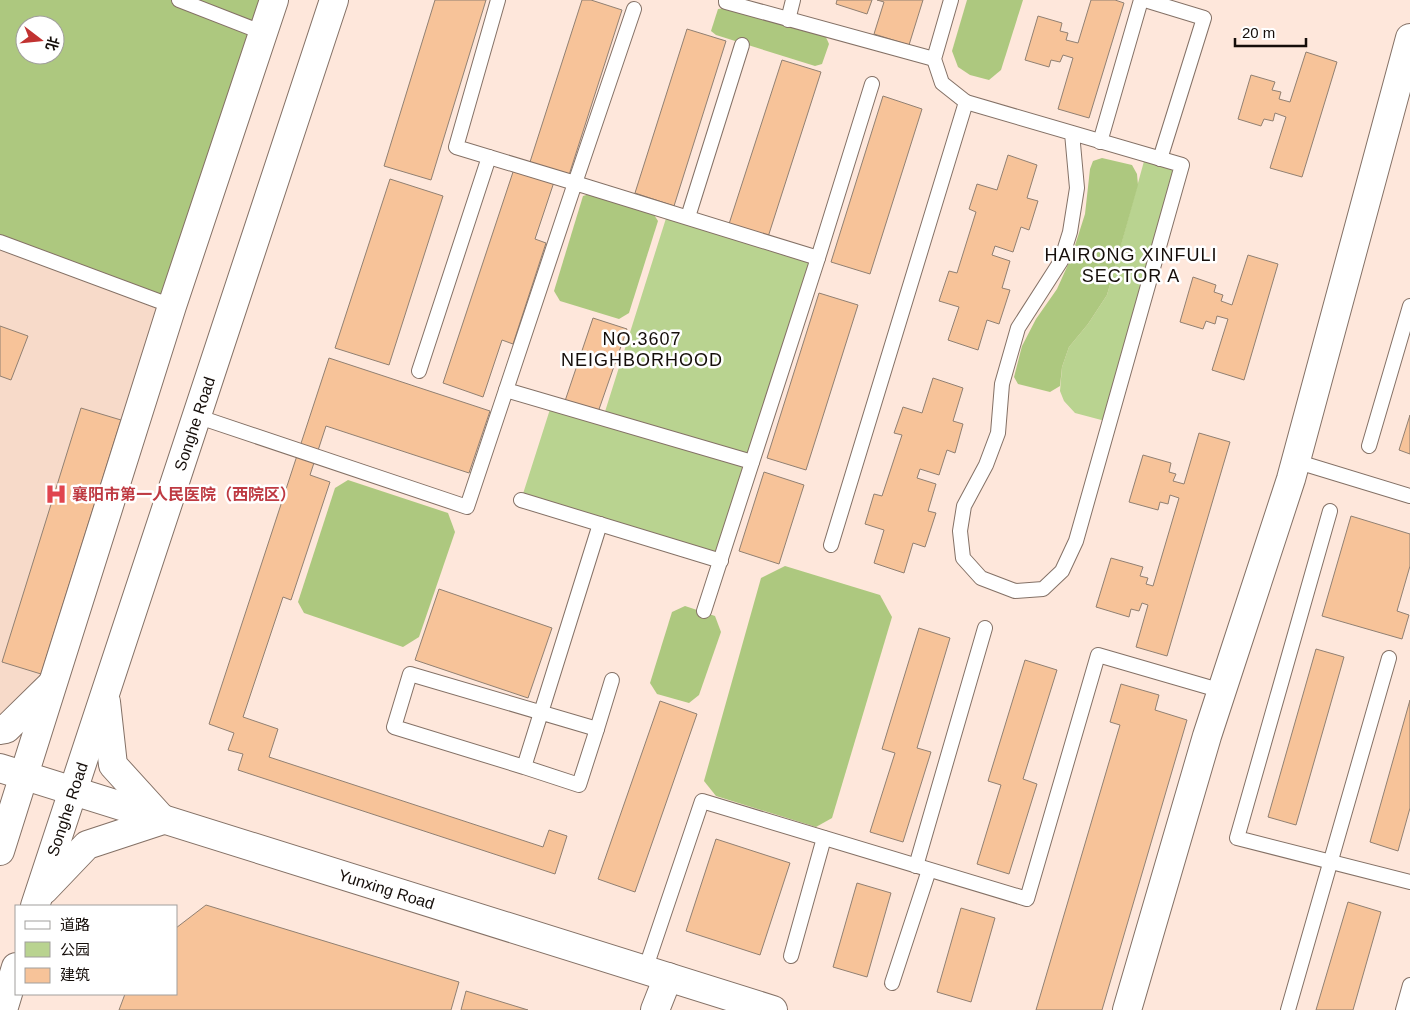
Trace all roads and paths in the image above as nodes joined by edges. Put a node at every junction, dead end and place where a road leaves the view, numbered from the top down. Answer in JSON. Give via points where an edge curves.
{"nodes":[{"id":1,"x":179,"y":0,"type":"edge"},
{"id":2,"x":274,"y":0,"type":"edge"},
{"id":3,"x":334,"y":0,"type":"edge"},
{"id":4,"x":498,"y":0,"type":"edge"},
{"id":5,"x":726,"y":0,"type":"edge"},
{"id":6,"x":794,"y":0,"type":"edge"},
{"id":7,"x":951,"y":0,"type":"edge"},
{"id":8,"x":1141,"y":0,"type":"edge"},
{"id":9,"x":1145,"y":0,"type":"edge"},
{"id":10,"x":634,"y":8,"type":"dead end"},
{"id":11,"x":788,"y":20,"type":"junction"},
{"id":12,"x":264,"y":33,"type":"junction"},
{"id":13,"x":1410,"y":38,"type":"edge"},
{"id":14,"x":742,"y":45,"type":"dead end"},
{"id":15,"x":934,"y":59,"type":"junction"},
{"id":16,"x":872,"y":84,"type":"dead end"},
{"id":17,"x":966,"y":102,"type":"junction"},
{"id":18,"x":1072,"y":133,"type":"junction"},
{"id":19,"x":1100,"y":142,"type":"junction"},
{"id":20,"x":489,"y":157,"type":"junction"},
{"id":21,"x":1160,"y":159,"type":"junction"},
{"id":22,"x":575,"y":183,"type":"junction"},
{"id":23,"x":688,"y":217,"type":"junction"},
{"id":24,"x":0,"y":242,"type":"edge"},
{"id":25,"x":818,"y":258,"type":"junction"},
{"id":26,"x":172,"y":306,"type":"junction"},
{"id":27,"x":1410,"y":306,"type":"edge"},
{"id":28,"x":419,"y":371,"type":"dead end"},
{"id":29,"x":506,"y":390,"type":"junction"},
{"id":30,"x":196,"y":416,"type":"junction"},
{"id":31,"x":1369,"y":446,"type":"dead end"},
{"id":32,"x":1295,"y":461,"type":"junction"},
{"id":33,"x":752,"y":462,"type":"junction"},
{"id":34,"x":1410,"y":496,"type":"edge"},
{"id":35,"x":520,"y":500,"type":"dead end"},
{"id":36,"x":1330,"y":511,"type":"dead end"},
{"id":37,"x":600,"y":524,"type":"junction"},
{"id":38,"x":831,"y":545,"type":"dead end"},
{"id":39,"x":720,"y":561,"type":"junction"},
{"id":40,"x":704,"y":611,"type":"dead end"},
{"id":41,"x":985,"y":628,"type":"dead end"},
{"id":42,"x":1389,"y":658,"type":"dead end"},
{"id":43,"x":612,"y":680,"type":"dead end"},
{"id":44,"x":54,"y":682,"type":"junction"},
{"id":45,"x":1222,"y":691,"type":"junction"},
{"id":46,"x":105,"y":692,"type":"junction"},
{"id":47,"x":541,"y":713,"type":"junction"},
{"id":48,"x":597,"y":729,"type":"junction"},
{"id":49,"x":0,"y":730,"type":"edge"},
{"id":50,"x":524,"y":767,"type":"junction"},
{"id":51,"x":12,"y":772,"type":"edge"},
{"id":52,"x":72,"y":792,"type":"junction"},
{"id":53,"x":163,"y":820,"type":"junction"},
{"id":54,"x":824,"y":838,"type":"junction"},
{"id":55,"x":0,"y":851,"type":"edge"},
{"id":56,"x":1330,"y":862,"type":"junction"},
{"id":57,"x":922,"y":868,"type":"junction"},
{"id":58,"x":1410,"y":882,"type":"edge"},
{"id":59,"x":37,"y":900,"type":"edge"},
{"id":60,"x":791,"y":956,"type":"dead end"},
{"id":61,"x":15,"y":970,"type":"edge"},
{"id":62,"x":657,"y":974,"type":"junction"},
{"id":63,"x":892,"y":983,"type":"dead end"},
{"id":64,"x":1410,"y":985,"type":"edge"},
{"id":65,"x":3,"y":1010,"type":"edge"},
{"id":66,"x":655,"y":1010,"type":"edge"},
{"id":67,"x":773,"y":1010,"type":"edge"},
{"id":68,"x":1127,"y":1010,"type":"edge"},
{"id":69,"x":1288,"y":1010,"type":"edge"},
{"id":70,"x":1403,"y":1010,"type":"edge"}],
"edges":[{"from":1,"to":12,"type":"lane"},
{"from":2,"to":12,"type":"main road"},
{"from":3,"to":30,"type":"main road","name":"Songhe Road"},
{"from":4,"to":20,"type":"lane","via":[[456,147]]},
{"from":5,"to":11,"type":"lane"},
{"from":6,"to":11,"type":"lane"},
{"from":7,"to":15,"type":"lane"},
{"from":8,"to":19,"type":"lane"},
{"from":9,"to":21,"type":"lane","via":[[1204,18]]},
{"from":10,"to":22,"type":"lane"},
{"from":11,"to":15,"type":"lane"},
{"from":12,"to":26,"type":"main road"},
{"from":13,"to":32,"type":"main road"},
{"from":14,"to":23,"type":"lane"},
{"from":15,"to":17,"type":"lane","via":[[942,83]]},
{"from":16,"to":25,"type":"lane"},
{"from":17,"to":18,"type":"lane"},
{"from":17,"to":38,"type":"lane"},
{"from":18,"to":19,"type":"lane"},
{"from":18,"to":21,"type":"lane","via":[[1077,188],[1070,232],[1061,261],[1018,328],[1002,384],[998,433],[986,465],[964,506],[960,531],[963,558],[981,578],[1015,592],[1043,589],[1062,570],[1076,541],[1182,165]]},
{"from":19,"to":21,"type":"lane"},
{"from":20,"to":22,"type":"lane"},
{"from":20,"to":28,"type":"lane"},
{"from":22,"to":23,"type":"lane"},
{"from":22,"to":29,"type":"lane"},
{"from":23,"to":25,"type":"lane"},
{"from":24,"to":26,"type":"lane"},
{"from":25,"to":33,"type":"lane"},
{"from":26,"to":44,"type":"main road"},
{"from":27,"to":31,"type":"lane"},
{"from":29,"to":30,"type":"lane","via":[[467,507]]},
{"from":29,"to":33,"type":"lane"},
{"from":30,"to":46,"type":"main road","name":"Songhe Road"},
{"from":32,"to":34,"type":"lane"},
{"from":32,"to":45,"type":"main road"},
{"from":33,"to":39,"type":"lane"},
{"from":35,"to":37,"type":"lane"},
{"from":36,"to":56,"type":"lane","via":[[1237,838]]},
{"from":37,"to":39,"type":"lane"},
{"from":37,"to":47,"type":"lane"},
{"from":39,"to":40,"type":"lane"},
{"from":41,"to":57,"type":"lane"},
{"from":42,"to":56,"type":"lane"},
{"from":43,"to":48,"type":"lane"},
{"from":44,"to":49,"type":"main road","via":[[6,729]]},
{"from":44,"to":51,"type":"main road"},
{"from":45,"to":57,"type":"lane","via":[[1098,655],[1027,899]]},
{"from":45,"to":68,"type":"main road"},
{"from":46,"to":52,"type":"main road","name":"Songhe Road"},
{"from":46,"to":53,"type":"main road","via":[[113,765]]},
{"from":47,"to":48,"type":"lane"},
{"from":47,"to":50,"type":"lane"},
{"from":47,"to":50,"type":"lane","via":[[410,674],[394,728]]},
{"from":48,"to":50,"type":"lane","via":[[579,785]]},
{"from":51,"to":52,"type":"main road","name":"Yunxing Road"},
{"from":51,"to":55,"type":"main road"},
{"from":52,"to":53,"type":"main road","name":"Yunxing Road"},
{"from":52,"to":59,"type":"main road","name":"Songhe Road"},
{"from":53,"to":59,"type":"main road","via":[[87,845]]},
{"from":53,"to":62,"type":"main road","name":"Yunxing Road"},
{"from":54,"to":57,"type":"lane"},
{"from":54,"to":60,"type":"lane"},
{"from":54,"to":62,"type":"lane","via":[[702,801]]},
{"from":56,"to":58,"type":"lane"},
{"from":56,"to":69,"type":"lane"},
{"from":57,"to":63,"type":"lane"},
{"from":61,"to":65,"type":"main road"},
{"from":62,"to":66,"type":"main road"},
{"from":62,"to":67,"type":"main road","name":"Yunxing Road"},
{"from":64,"to":70,"type":"lane"}]}
